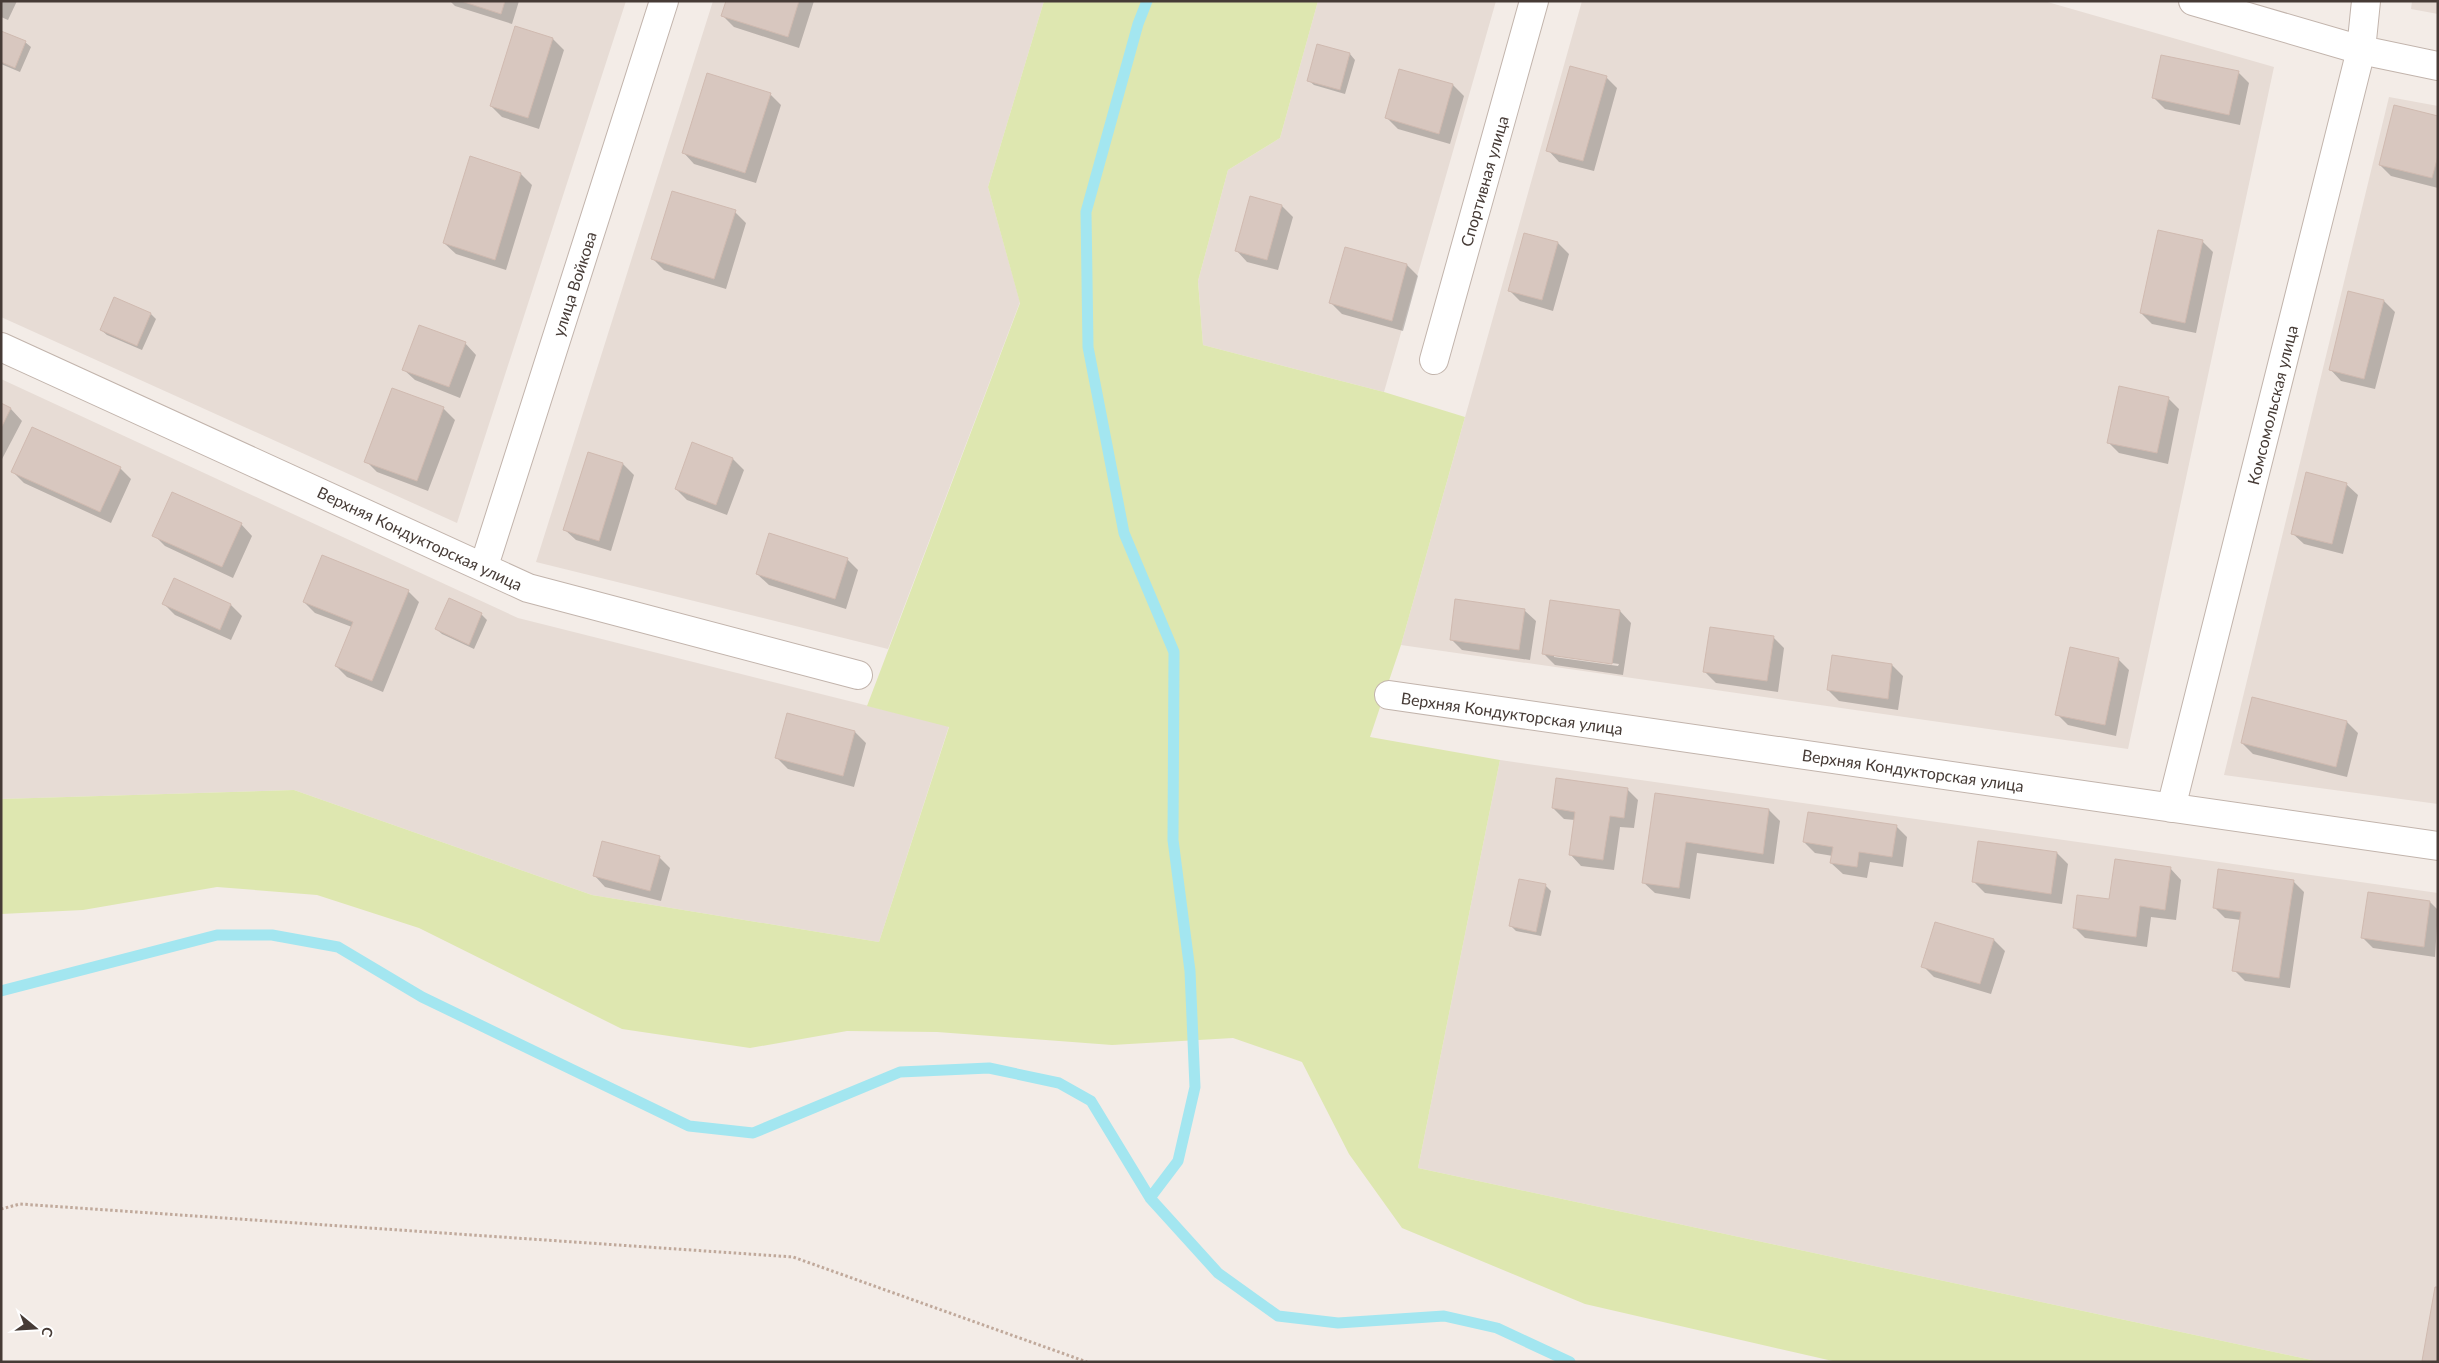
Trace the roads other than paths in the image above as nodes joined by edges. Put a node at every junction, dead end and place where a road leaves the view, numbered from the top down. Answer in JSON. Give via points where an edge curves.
{"nodes":[{"id":1,"x":664,"y":1,"type":"edge"},
{"id":2,"x":1534,"y":1,"type":"edge"},
{"id":3,"x":2193,"y":1,"type":"edge"},
{"id":4,"x":2366,"y":1,"type":"edge"},
{"id":5,"x":2361,"y":50,"type":"junction"},
{"id":6,"x":2438,"y":66,"type":"edge"},
{"id":7,"x":1,"y":347,"type":"edge"},
{"id":8,"x":1434,"y":360,"type":"dead end"},
{"id":9,"x":484,"y":566,"type":"junction"},
{"id":10,"x":858,"y":675,"type":"dead end"},
{"id":11,"x":1389,"y":695,"type":"dead end"},
{"id":12,"x":2171,"y":808,"type":"junction"},
{"id":13,"x":2438,"y":846,"type":"edge"}],
"edges":[{"from":1,"to":9,"type":"street","name":"улица Войкова"},
{"from":2,"to":8,"type":"street","name":"Спортивная улица"},
{"from":3,"to":5,"type":"street"},
{"from":4,"to":5,"type":"street","name":"Комсомольская улица"},
{"from":5,"to":6,"type":"street"},
{"from":5,"to":12,"type":"street","name":"Комсомольская улица"},
{"from":7,"to":9,"type":"street","name":"Верхняя Кондукторская улица"},
{"from":9,"to":10,"type":"street","name":"Верхняя Кондукторская улица","via":[[528,588]]},
{"from":11,"to":12,"type":"street","name":"Верхняя Кондукторская улица"},
{"from":12,"to":13,"type":"street","name":"Верхняя Кондукторская улица"}]}
